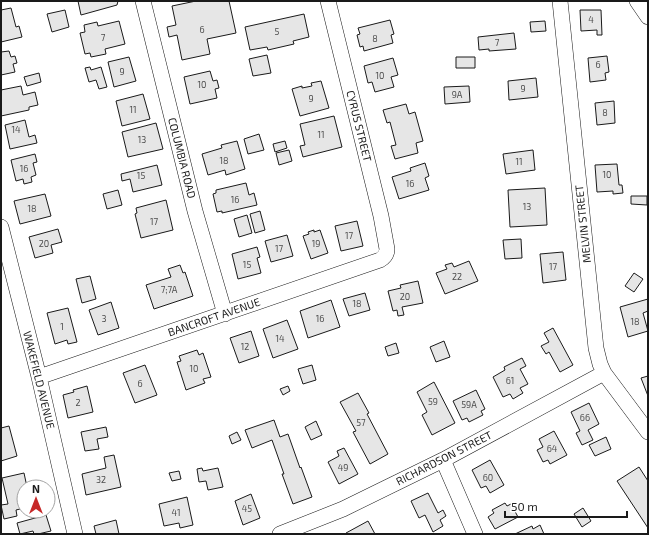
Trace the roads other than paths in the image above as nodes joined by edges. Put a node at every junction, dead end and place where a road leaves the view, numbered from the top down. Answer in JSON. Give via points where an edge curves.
{"nodes":[{"id":1,"x":143,"y":1,"type":"edge"},
{"id":2,"x":328,"y":1,"type":"edge"},
{"id":3,"x":560,"y":1,"type":"edge"},
{"id":4,"x":637,"y":1,"type":"edge"},
{"id":5,"x":648,"y":17,"type":"edge"},
{"id":6,"x":1,"y":227,"type":"edge"},
{"id":7,"x":387,"y":252,"type":"joint"},
{"id":8,"x":224,"y":314,"type":"junction"},
{"id":9,"x":604,"y":373,"type":"junction"},
{"id":10,"x":39,"y":377,"type":"junction"},
{"id":11,"x":648,"y":432,"type":"edge"},
{"id":12,"x":443,"y":460,"type":"junction"},
{"id":13,"x":75,"y":534,"type":"edge"},
{"id":14,"x":280,"y":534,"type":"edge"},
{"id":15,"x":475,"y":534,"type":"edge"}],
"edges":[{"from":1,"to":8,"type":"street","name":"COLUMBIA ROAD"},
{"from":2,"to":7,"type":"street","name":"CYRUS STREET","via":[[381,216]]},
{"from":3,"to":9,"type":"street","name":"MELVIN STREET","via":[[595,338],[598,359]]},
{"from":4,"to":5,"type":"street"},
{"from":6,"to":10,"type":"street","name":"WAKEFIELD AVENUE"},
{"from":7,"to":8,"type":"street","name":"BANCROFT AVENUE","via":[[380,260]]},
{"from":8,"to":10,"type":"street","name":"BANCROFT AVENUE"},
{"from":9,"to":11,"type":"street","name":"MELVIN STREET"},
{"from":9,"to":12,"type":"street","name":"RICHARDSON STREET"},
{"from":10,"to":13,"type":"street","name":"WAKEFIELD AVENUE"},
{"from":12,"to":14,"type":"street","name":"RICHARDSON STREET","via":[[343,509]]},
{"from":12,"to":15,"type":"street"}]}
